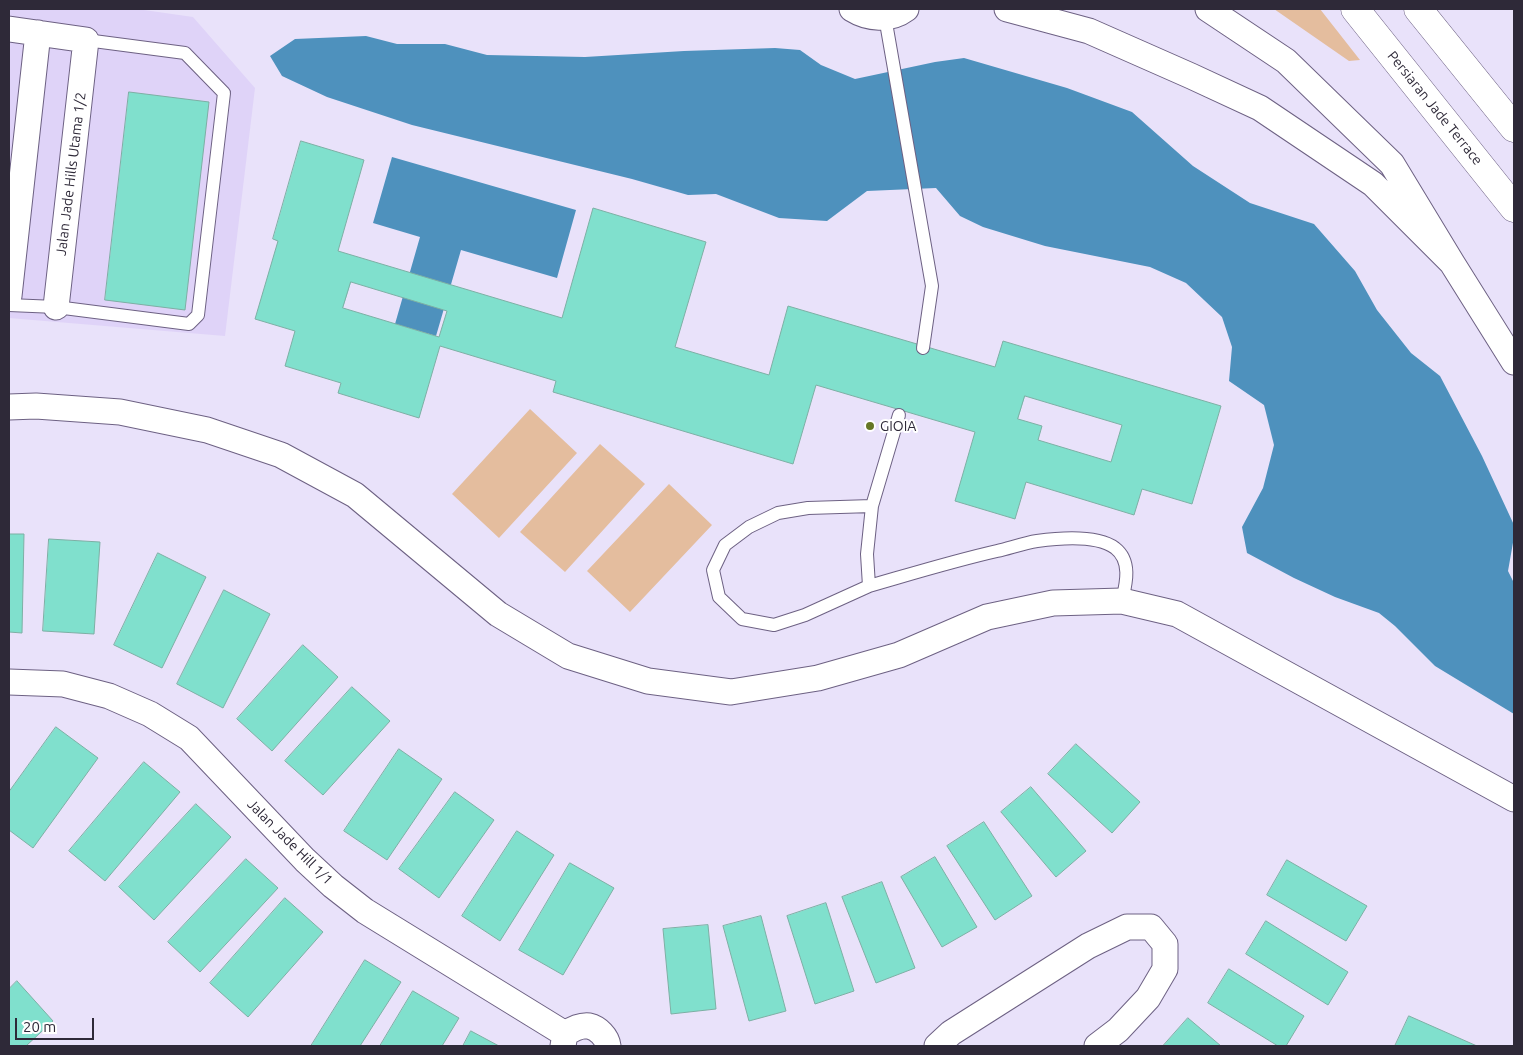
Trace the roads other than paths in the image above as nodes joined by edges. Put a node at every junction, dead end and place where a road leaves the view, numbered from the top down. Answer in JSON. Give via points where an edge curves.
{"nodes":[{"id":1,"x":852,"y":9,"type":"edge"},
{"id":2,"x":1008,"y":9,"type":"edge"},
{"id":3,"x":1208,"y":9,"type":"edge"},
{"id":4,"x":1356,"y":9,"type":"edge"},
{"id":5,"x":1418,"y":9,"type":"edge"},
{"id":6,"x":893,"y":22,"type":"edge"},
{"id":7,"x":9,"y":29,"type":"edge"},
{"id":8,"x":38,"y":33,"type":"junction"},
{"id":9,"x":86,"y":40,"type":"junction"},
{"id":10,"x":1514,"y":128,"type":"edge"},
{"id":11,"x":1514,"y":208,"type":"edge"},
{"id":12,"x":1452,"y":263,"type":"junction"},
{"id":13,"x":9,"y":296,"type":"edge"},
{"id":14,"x":9,"y":305,"type":"edge"},
{"id":15,"x":56,"y":308,"type":"junction"},
{"id":16,"x":923,"y":348,"type":"dead end"},
{"id":17,"x":1514,"y":362,"type":"edge"},
{"id":18,"x":9,"y":407,"type":"edge"},
{"id":19,"x":899,"y":416,"type":"dead end"},
{"id":20,"x":872,"y":506,"type":"junction"},
{"id":21,"x":868,"y":586,"type":"junction"},
{"id":22,"x":1122,"y":601,"type":"junction"},
{"id":23,"x":9,"y":682,"type":"edge"},
{"id":24,"x":1514,"y":799,"type":"edge"},
{"id":25,"x":564,"y":1040,"type":"edge"},
{"id":26,"x":608,"y":1046,"type":"edge"},
{"id":27,"x":937,"y":1046,"type":"edge"},
{"id":28,"x":1097,"y":1046,"type":"edge"}],
"edges":[{"from":1,"to":6,"type":"street"},
{"from":2,"to":12,"type":"street","via":[[1089,32],[1260,108],[1373,184]]},
{"from":3,"to":12,"type":"street","via":[[1286,61],[1392,164]]},
{"from":4,"to":11,"type":"street","name":"Persiaran Jade Terrace"},
{"from":5,"to":10,"type":"street"},
{"from":6,"to":16,"type":"lane","via":[[932,286]]},
{"from":7,"to":8,"type":"street"},
{"from":8,"to":9,"type":"street"},
{"from":8,"to":13,"type":"street"},
{"from":9,"to":15,"type":"street","name":"Jalan Jade Hills Utama 1/2"},
{"from":9,"to":15,"type":"lane","via":[[185,52],[224,93],[198,315],[189,324]]},
{"from":12,"to":17,"type":"street"},
{"from":14,"to":15,"type":"lane"},
{"from":18,"to":22,"type":"street","via":[[120,412],[207,430],[281,455],[355,496],[498,614],[568,656],[648,681],[731,692],[818,678],[899,655],[987,618],[1053,602]]},
{"from":19,"to":20,"type":"lane"},
{"from":20,"to":21,"type":"lane","via":[[867,554]]},
{"from":20,"to":21,"type":"lane","via":[[808,508],[778,513],[749,527],[725,545],[713,570],[719,597],[742,619],[774,625],[806,616]]},
{"from":21,"to":22,"type":"lane","via":[[1037,541],[1098,540],[1116,548],[1126,562],[1127,579]]},
{"from":22,"to":24,"type":"street","via":[[1177,614]]},
{"from":23,"to":25,"type":"street","name":"Jalan Jade Hill 1/1","via":[[63,684],[109,696],[150,714],[190,738],[333,886]]},
{"from":25,"to":26,"type":"street","via":[[575,1028],[588,1026],[601,1032]]},
{"from":27,"to":28,"type":"street","via":[[951,1033],[1088,946],[1127,927],[1151,927],[1165,944],[1165,969],[1148,998],[1118,1030]]}]}
